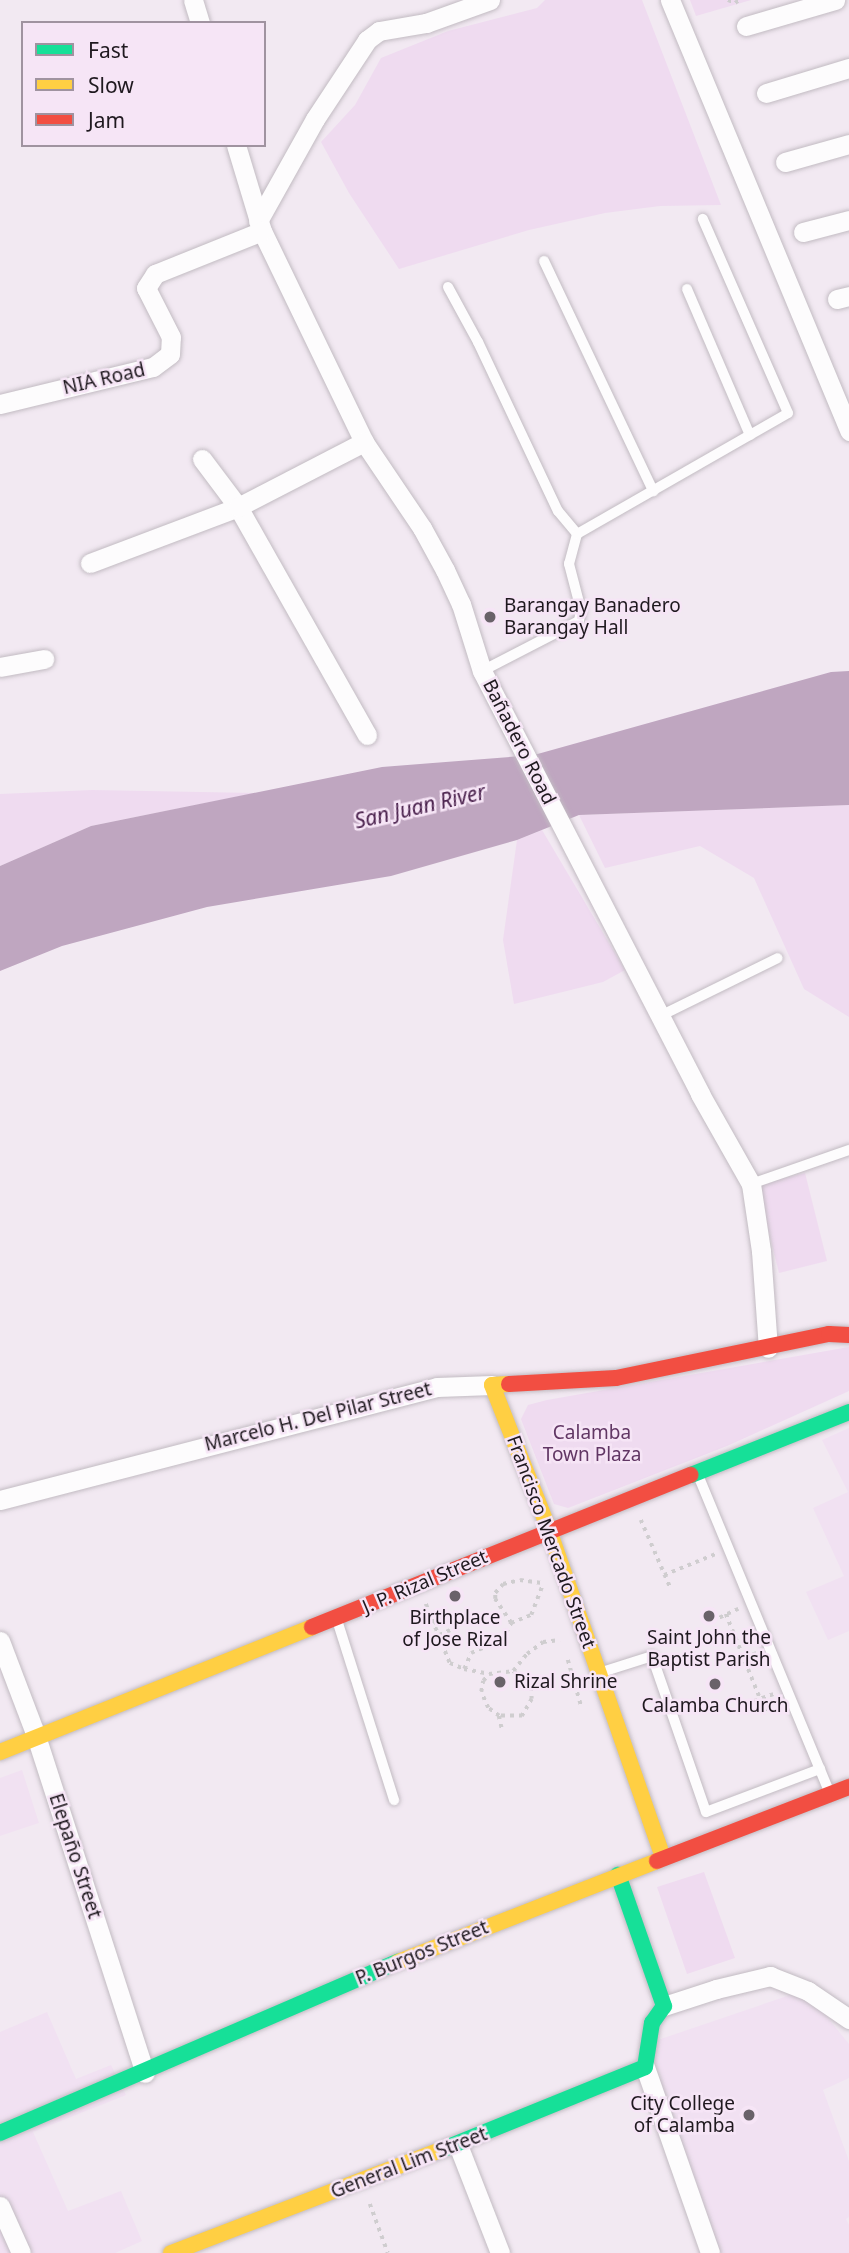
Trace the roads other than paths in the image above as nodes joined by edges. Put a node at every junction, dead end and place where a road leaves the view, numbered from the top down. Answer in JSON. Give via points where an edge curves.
{"nodes":[{"id":1,"x":194,"y":0,"type":"edge"},
{"id":2,"x":490,"y":0,"type":"edge"},
{"id":3,"x":670,"y":0,"type":"edge"},
{"id":4,"x":835,"y":0,"type":"edge"},
{"id":5,"x":199,"y":21,"type":"edge"},
{"id":6,"x":746,"y":26,"type":"dead end"},
{"id":7,"x":849,"y":68,"type":"edge"},
{"id":8,"x":766,"y":93,"type":"dead end"},
{"id":9,"x":849,"y":144,"type":"edge"},
{"id":10,"x":237,"y":147,"type":"edge"},
{"id":11,"x":785,"y":162,"type":"dead end"},
{"id":12,"x":702,"y":219,"type":"dead end"},
{"id":13,"x":849,"y":220,"type":"edge"},
{"id":14,"x":260,"y":226,"type":"junction"},
{"id":15,"x":803,"y":232,"type":"dead end"},
{"id":16,"x":544,"y":261,"type":"dead end"},
{"id":17,"x":448,"y":287,"type":"dead end"},
{"id":18,"x":687,"y":289,"type":"dead end"},
{"id":19,"x":0,"y":404,"type":"edge"},
{"id":20,"x":849,"y":431,"type":"edge"},
{"id":21,"x":750,"y":435,"type":"junction"},
{"id":22,"x":364,"y":442,"type":"junction"},
{"id":23,"x":202,"y":459,"type":"dead end"},
{"id":24,"x":653,"y":491,"type":"junction"},
{"id":25,"x":238,"y":507,"type":"junction"},
{"id":26,"x":577,"y":534,"type":"junction"},
{"id":27,"x":90,"y":563,"type":"dead end"},
{"id":28,"x":44,"y":659,"type":"dead end"},
{"id":29,"x":0,"y":667,"type":"edge"},
{"id":30,"x":482,"y":671,"type":"junction"},
{"id":31,"x":367,"y":735,"type":"dead end"},
{"id":32,"x":778,"y":958,"type":"dead end"},
{"id":33,"x":660,"y":1016,"type":"junction"},
{"id":34,"x":849,"y":1150,"type":"edge"},
{"id":35,"x":751,"y":1184,"type":"junction"},
{"id":36,"x":849,"y":1335,"type":"edge"},
{"id":37,"x":768,"y":1348,"type":"junction"},
{"id":38,"x":492,"y":1385,"type":"junction"},
{"id":39,"x":849,"y":1412,"type":"edge"},
{"id":40,"x":696,"y":1472,"type":"junction"},
{"id":41,"x":0,"y":1500,"type":"edge"},
{"id":42,"x":549,"y":1530,"type":"junction"},
{"id":43,"x":337,"y":1619,"type":"junction"},
{"id":44,"x":0,"y":1641,"type":"edge"},
{"id":45,"x":599,"y":1673,"type":"junction"},
{"id":46,"x":36,"y":1736,"type":"junction"},
{"id":47,"x":0,"y":1752,"type":"edge"},
{"id":48,"x":820,"y":1769,"type":"junction"},
{"id":49,"x":849,"y":1787,"type":"edge"},
{"id":50,"x":831,"y":1794,"type":"junction"},
{"id":51,"x":394,"y":1800,"type":"dead end"},
{"id":52,"x":663,"y":1858,"type":"junction"},
{"id":53,"x":618,"y":1875,"type":"junction"},
{"id":54,"x":664,"y":2006,"type":"junction"},
{"id":55,"x":849,"y":2020,"type":"edge"},
{"id":56,"x":645,"y":2067,"type":"junction"},
{"id":57,"x":145,"y":2073,"type":"junction"},
{"id":58,"x":0,"y":2133,"type":"edge"},
{"id":59,"x":458,"y":2145,"type":"junction"},
{"id":60,"x":0,"y":2206,"type":"edge"},
{"id":61,"x":21,"y":2253,"type":"edge"},
{"id":62,"x":171,"y":2253,"type":"edge"},
{"id":63,"x":500,"y":2253,"type":"edge"},
{"id":64,"x":710,"y":2253,"type":"edge"}],
"edges":[{"from":1,"to":5,"type":"street"},
{"from":2,"to":14,"type":"street","via":[[426,23],[379,31],[367,40],[315,119]]},
{"from":3,"to":20,"type":"street"},
{"from":4,"to":6,"type":"street"},
{"from":7,"to":8,"type":"street"},
{"from":9,"to":11,"type":"street"},
{"from":10,"to":14,"type":"street","name":"Bañadero Road"},
{"from":12,"to":21,"type":"lane","via":[[788,413]]},
{"from":13,"to":15,"type":"street"},
{"from":14,"to":19,"type":"street","name":"NIA Road","via":[[155,274],[146,288],[171,337],[170,354],[153,367]]},
{"from":14,"to":22,"type":"street","name":"Bañadero Road"},
{"from":16,"to":24,"type":"lane"},
{"from":17,"to":26,"type":"lane","via":[[558,511]]},
{"from":18,"to":21,"type":"lane"},
{"from":21,"to":24,"type":"lane"},
{"from":22,"to":25,"type":"street"},
{"from":22,"to":30,"type":"street","name":"Bañadero Road","via":[[445,570]]},
{"from":23,"to":25,"type":"street"},
{"from":24,"to":26,"type":"lane"},
{"from":25,"to":27,"type":"street"},
{"from":25,"to":31,"type":"street"},
{"from":26,"to":30,"type":"lane","via":[[569,564],[581,610],[579,621]]},
{"from":28,"to":29,"type":"street"},
{"from":30,"to":33,"type":"street","name":"Bañadero Road"},
{"from":32,"to":33,"type":"lane"},
{"from":33,"to":35,"type":"street","name":"Bañadero Road"},
{"from":34,"to":35,"type":"lane"},
{"from":35,"to":37,"type":"street","name":"Bañadero Road"},
{"from":36,"to":37,"type":"main road","name":"Marcelo H. Del Pilar Street","via":[[829,1334]]},
{"from":37,"to":38,"type":"main road","name":"Marcelo H. Del Pilar Street","via":[[616,1378]]},
{"from":38,"to":41,"type":"street","name":"Marcelo H. Del Pilar Street","via":[[437,1387]]},
{"from":38,"to":42,"type":"main road","name":"Francisco Mercado Street"},
{"from":39,"to":40,"type":"main road","name":"J. P. Rizal Street"},
{"from":40,"to":42,"type":"main road","name":"J. P. Rizal Street"},
{"from":40,"to":48,"type":"lane"},
{"from":42,"to":43,"type":"main road","name":"J. P. Rizal Street"},
{"from":42,"to":45,"type":"main road","name":"Francisco Mercado Street"},
{"from":43,"to":46,"type":"main road","name":"J. P. Rizal Street"},
{"from":43,"to":51,"type":"lane"},
{"from":44,"to":46,"type":"street","name":"Elepaño Street"},
{"from":45,"to":48,"type":"lane","via":[[652,1656],[706,1812]]},
{"from":45,"to":52,"type":"main road","name":"Francisco Mercado Street"},
{"from":46,"to":47,"type":"main road","name":"J. P. Rizal Street"},
{"from":46,"to":57,"type":"street","name":"Elepaño Street"},
{"from":48,"to":50,"type":"lane"},
{"from":49,"to":50,"type":"main road","name":"P. Burgos Street"},
{"from":50,"to":52,"type":"main road","name":"P. Burgos Street"},
{"from":52,"to":53,"type":"main road","name":"P. Burgos Street"},
{"from":53,"to":54,"type":"main road"},
{"from":53,"to":57,"type":"main road","name":"P. Burgos Street","via":[[390,1965]]},
{"from":54,"to":55,"type":"street","via":[[770,1976],[808,1991]]},
{"from":54,"to":56,"type":"main road","via":[[652,2023]]},
{"from":56,"to":59,"type":"main road","name":"General Lim Street"},
{"from":56,"to":64,"type":"street"},
{"from":57,"to":58,"type":"main road","name":"P. Burgos Street"},
{"from":59,"to":62,"type":"main road","name":"General Lim Street"},
{"from":59,"to":63,"type":"street"},
{"from":60,"to":61,"type":"street"}]}
